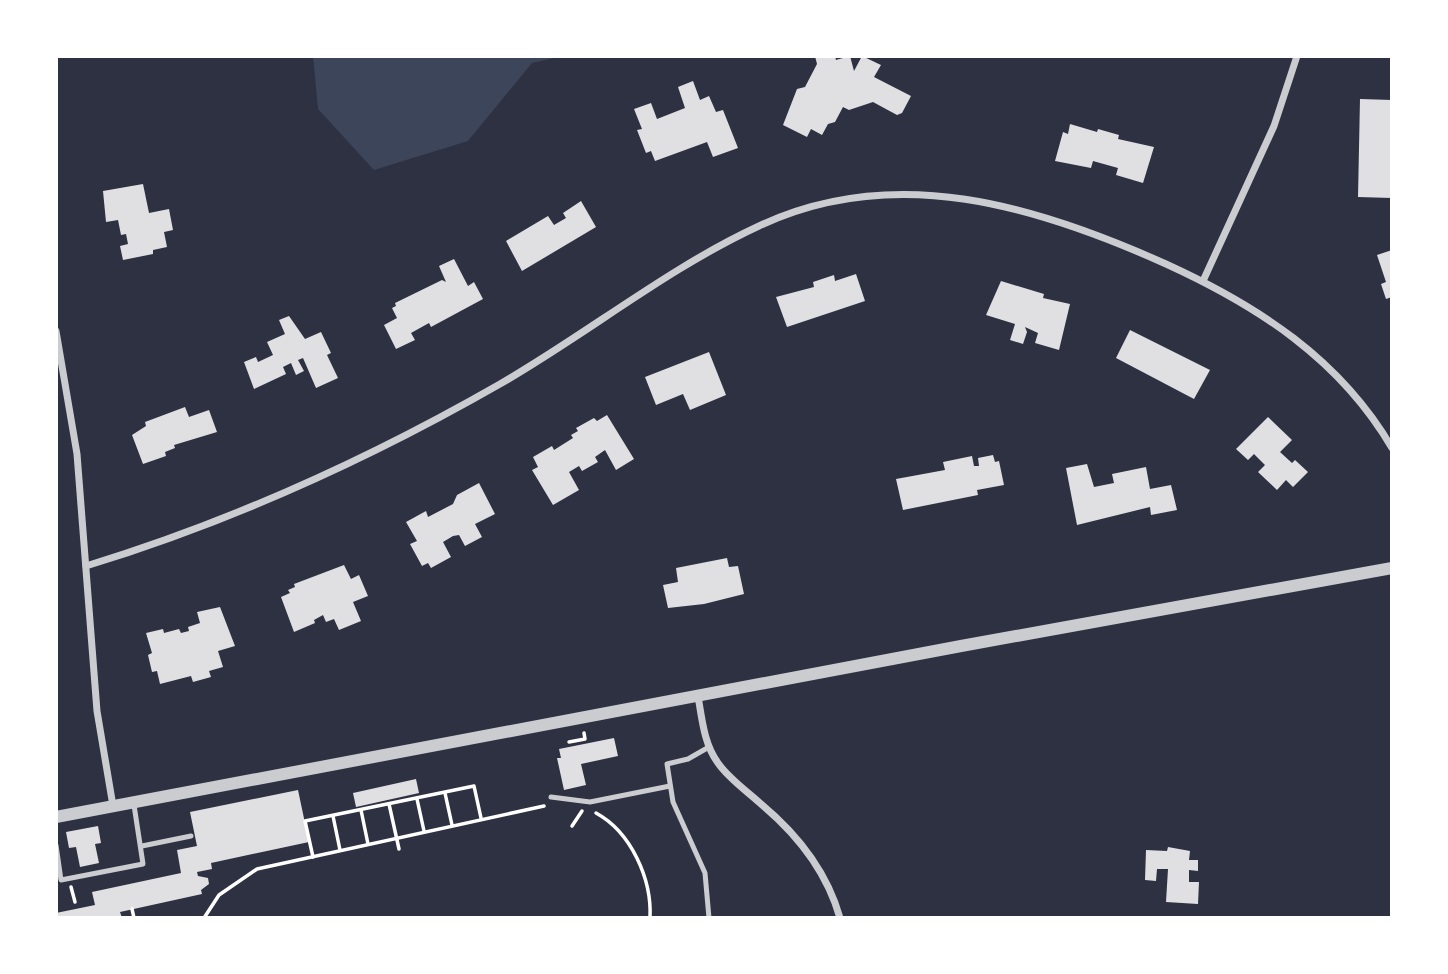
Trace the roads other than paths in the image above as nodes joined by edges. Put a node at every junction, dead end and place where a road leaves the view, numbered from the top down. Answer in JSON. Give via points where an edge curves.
{"nodes":[{"id":1,"x":1297,"y":56,"type":"edge"},
{"id":2,"x":1203,"y":281,"type":"junction"},
{"id":3,"x":56,"y":331,"type":"edge"},
{"id":4,"x":1392,"y":448,"type":"edge"},
{"id":5,"x":86,"y":566,"type":"junction"},
{"id":6,"x":1392,"y":568,"type":"edge"},
{"id":7,"x":698,"y":696,"type":"junction"},
{"id":8,"x":709,"y":747,"type":"junction"},
{"id":9,"x":670,"y":786,"type":"junction"},
{"id":10,"x":551,"y":797,"type":"dead end"},
{"id":11,"x":134,"y":803,"type":"junction"},
{"id":12,"x":113,"y":806,"type":"junction"},
{"id":13,"x":56,"y":817,"type":"edge"},
{"id":14,"x":191,"y":836,"type":"dead end"},
{"id":15,"x":56,"y":845,"type":"edge"},
{"id":16,"x":142,"y":846,"type":"junction"},
{"id":17,"x":709,"y":918,"type":"edge"},
{"id":18,"x":840,"y":918,"type":"edge"}],
"edges":[{"from":1,"to":2,"type":"street","via":[[1274,126]]},
{"from":2,"to":4,"type":"street","via":[[1307,347],[1361,401]]},
{"from":2,"to":5,"type":"street","via":[[1081,227],[995,202],[902,193],[813,206],[721,245],[518,373],[372,451],[217,520]]},
{"from":3,"to":5,"type":"street","via":[[77,454]]},
{"from":5,"to":12,"type":"street","via":[[97,711]]},
{"from":6,"to":7,"type":"street"},
{"from":7,"to":8,"type":"street"},
{"from":7,"to":11,"type":"street"},
{"from":8,"to":9,"type":"lane","via":[[667,764]]},
{"from":8,"to":18,"type":"street","via":[[727,774],[773,814],[811,856]]},
{"from":9,"to":10,"type":"lane","via":[[590,802]]},
{"from":9,"to":17,"type":"lane","via":[[705,873]]},
{"from":11,"to":12,"type":"street"},
{"from":11,"to":16,"type":"lane"},
{"from":12,"to":13,"type":"street"},
{"from":14,"to":16,"type":"lane"},
{"from":15,"to":16,"type":"lane","via":[[61,880],[143,864]]}]}
